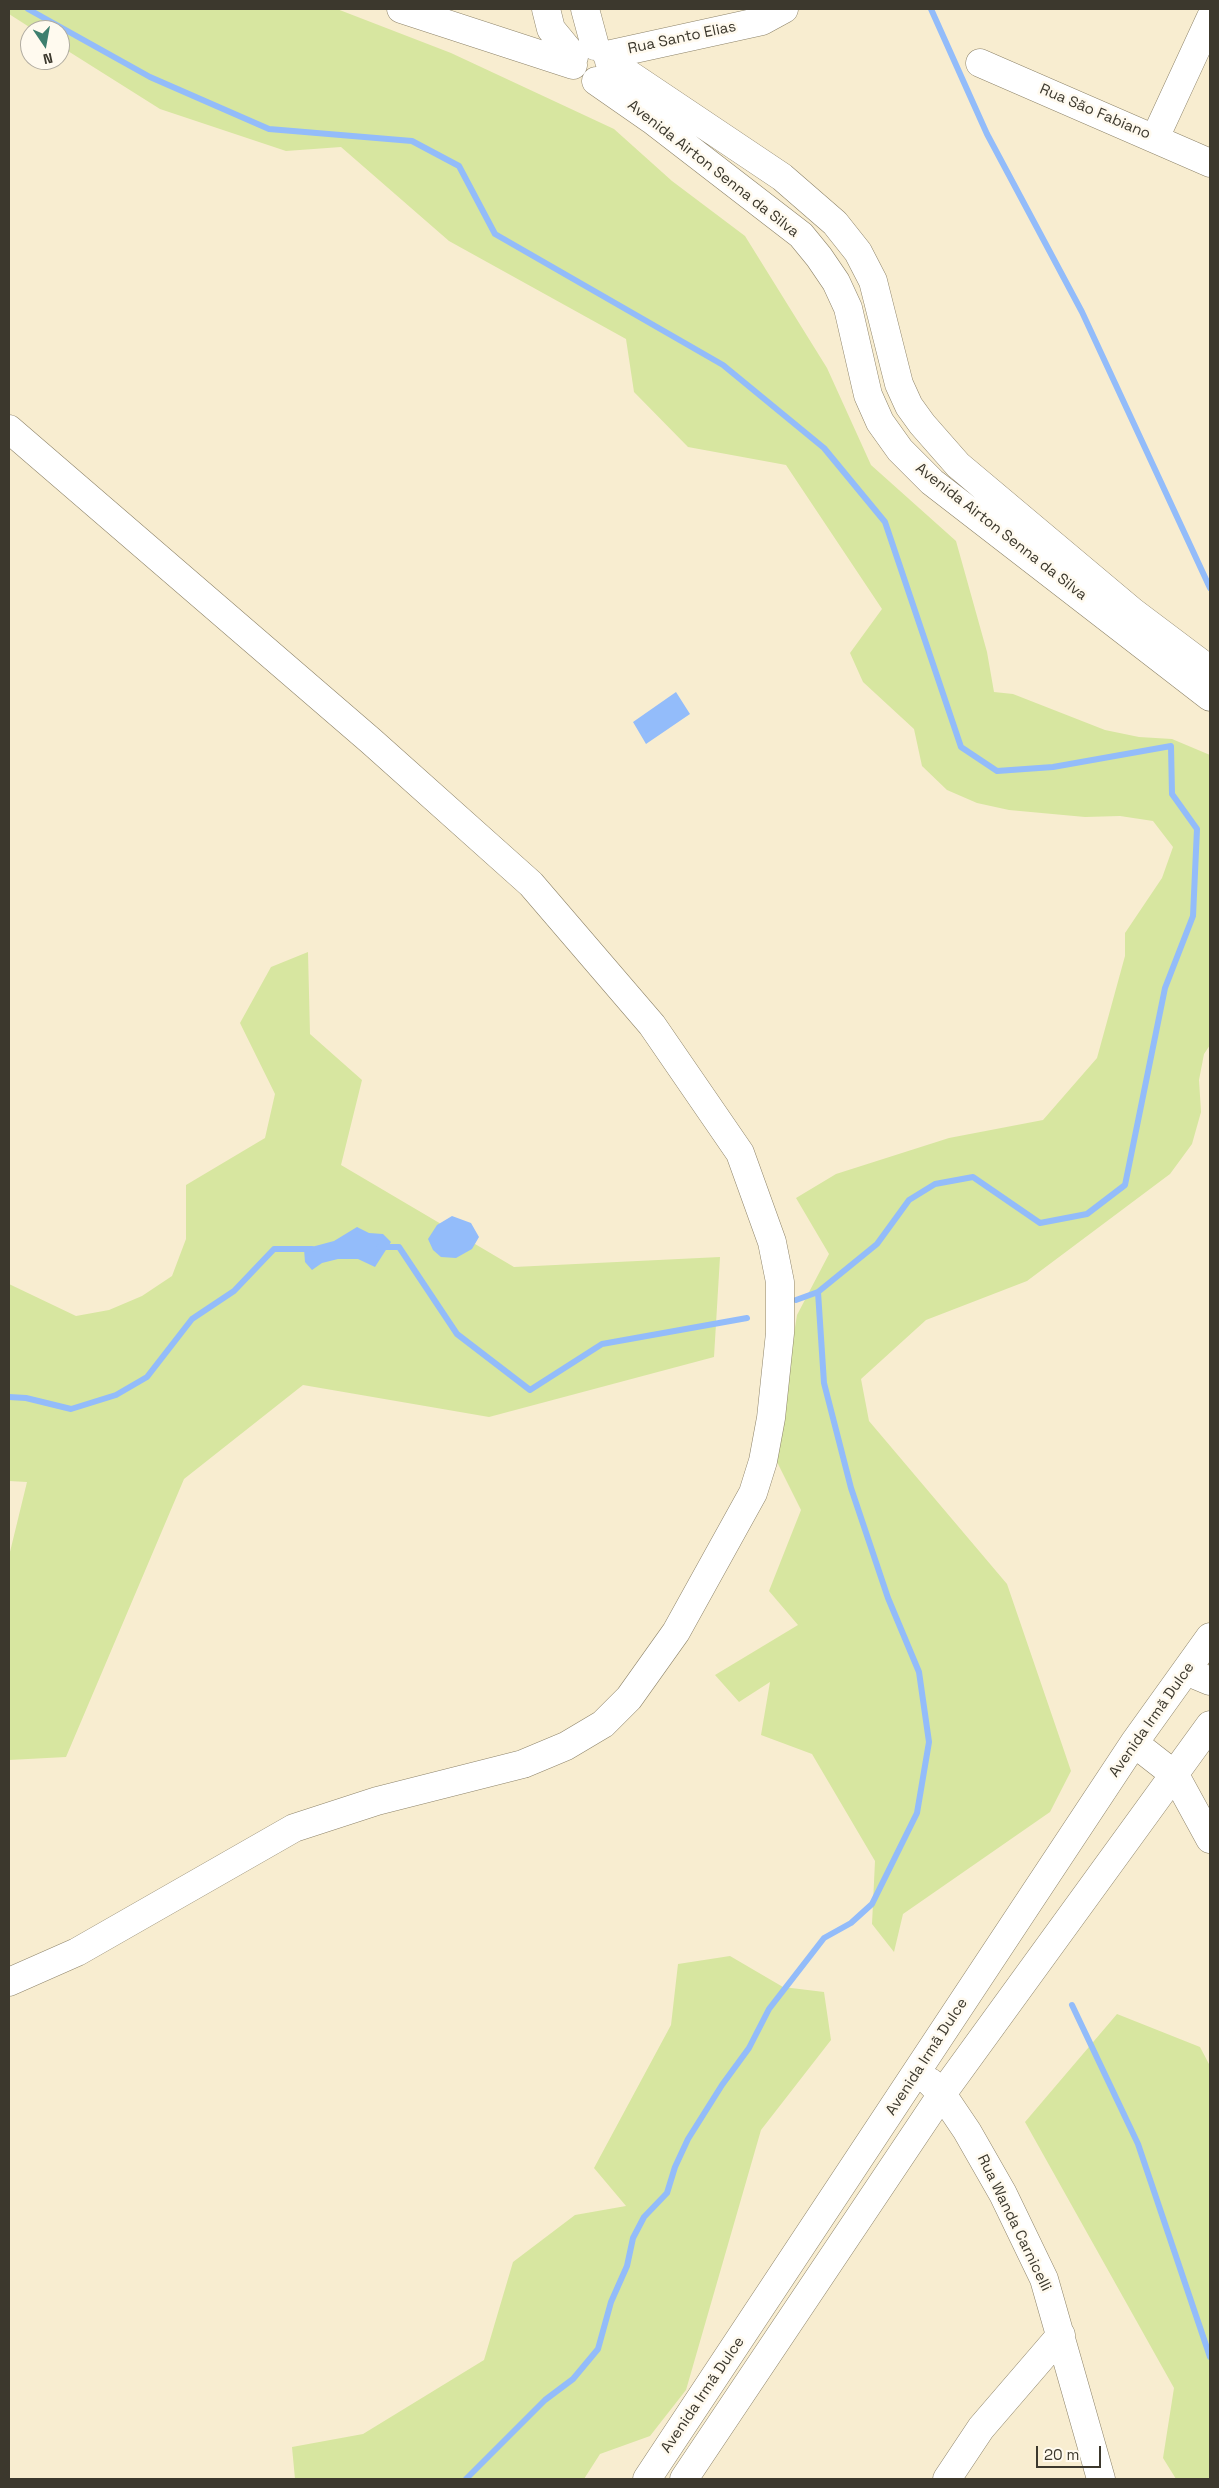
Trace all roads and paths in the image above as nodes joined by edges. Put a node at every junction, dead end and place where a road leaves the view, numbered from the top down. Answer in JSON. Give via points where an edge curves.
{"nodes":[{"id":1,"x":400,"y":9,"type":"edge"},
{"id":2,"x":546,"y":9,"type":"edge"},
{"id":3,"x":585,"y":9,"type":"edge"},
{"id":4,"x":784,"y":9,"type":"edge"},
{"id":5,"x":1210,"y":19,"type":"edge"},
{"id":6,"x":593,"y":61,"type":"junction"},
{"id":7,"x":980,"y":63,"type":"dead end"},
{"id":8,"x":1155,"y":138,"type":"junction"},
{"id":9,"x":1210,"y":162,"type":"edge"},
{"id":10,"x":9,"y":429,"type":"edge"},
{"id":11,"x":965,"y":471,"type":"junction"},
{"id":12,"x":949,"y":495,"type":"junction"},
{"id":13,"x":1210,"y":670,"type":"edge"},
{"id":14,"x":1210,"y":697,"type":"edge"},
{"id":15,"x":1210,"y":1637,"type":"edge"},
{"id":16,"x":1198,"y":1676,"type":"edge"},
{"id":17,"x":1210,"y":1725,"type":"edge"},
{"id":18,"x":1134,"y":1743,"type":"junction"},
{"id":19,"x":1175,"y":1775,"type":"junction"},
{"id":20,"x":1210,"y":1839,"type":"edge"},
{"id":21,"x":9,"y":1982,"type":"edge"},
{"id":22,"x":918,"y":2071,"type":"junction"},
{"id":23,"x":942,"y":2094,"type":"junction"},
{"id":24,"x":1061,"y":2336,"type":"junction"},
{"id":25,"x":647,"y":2479,"type":"edge"},
{"id":26,"x":684,"y":2479,"type":"edge"},
{"id":27,"x":947,"y":2479,"type":"edge"},
{"id":28,"x":1102,"y":2479,"type":"edge"}],
"edges":[{"from":1,"to":6,"type":"street"},
{"from":2,"to":6,"type":"street","via":[[551,29]]},
{"from":3,"to":6,"type":"street"},
{"from":4,"to":6,"type":"street","name":"Rua Santo Elias","via":[[762,20]]},
{"from":5,"to":8,"type":"street"},
{"from":6,"to":11,"type":"street","name":"Avenida Airton Senna da Silva","via":[[782,177],[835,223],[858,252],[873,281],[894,366],[909,406]]},
{"from":6,"to":12,"type":"street","name":"Avenida Airton Senna da Silva","via":[[652,120],[793,230],[820,257],[848,308],[868,395],[880,422],[900,450]]},
{"from":7,"to":8,"type":"street","name":"Rua São Fabiano"},
{"from":8,"to":9,"type":"street","name":"Rua São Fabiano"},
{"from":10,"to":21,"type":"street","via":[[371,741],[531,884],[635,1005],[740,1154],[772,1242],[780,1282],[780,1333],[764,1460],[753,1493],[676,1632],[629,1698],[603,1724],[566,1746],[523,1764],[377,1801],[294,1828],[77,1952]]},
{"from":11,"to":12,"type":"street"},
{"from":11,"to":13,"type":"street","name":"Avenida Airton Senna da Silva","via":[[1133,612]]},
{"from":12,"to":14,"type":"street","name":"Avenida Airton Senna da Silva"},
{"from":15,"to":16,"type":"street","name":"Avenida Irmã Dulce"},
{"from":16,"to":18,"type":"street","name":"Avenida Irmã Dulce"},
{"from":17,"to":19,"type":"street","name":"Avenida Irmã Dulce"},
{"from":18,"to":19,"type":"street"},
{"from":18,"to":22,"type":"street","name":"Avenida Irmã Dulce"},
{"from":19,"to":20,"type":"street"},
{"from":19,"to":23,"type":"street","name":"Avenida Irmã Dulce"},
{"from":22,"to":23,"type":"street","name":"Rua Wanda Carnicelli"},
{"from":22,"to":25,"type":"street","name":"Avenida Irmã Dulce"},
{"from":23,"to":24,"type":"street","name":"Rua Wanda Carnicelli","via":[[1003,2194],[1044,2279]]},
{"from":23,"to":26,"type":"street","name":"Avenida Irmã Dulce"},
{"from":24,"to":27,"type":"street","via":[[981,2428]]},
{"from":24,"to":28,"type":"street","name":"Rua Wanda Carnicelli"}]}
